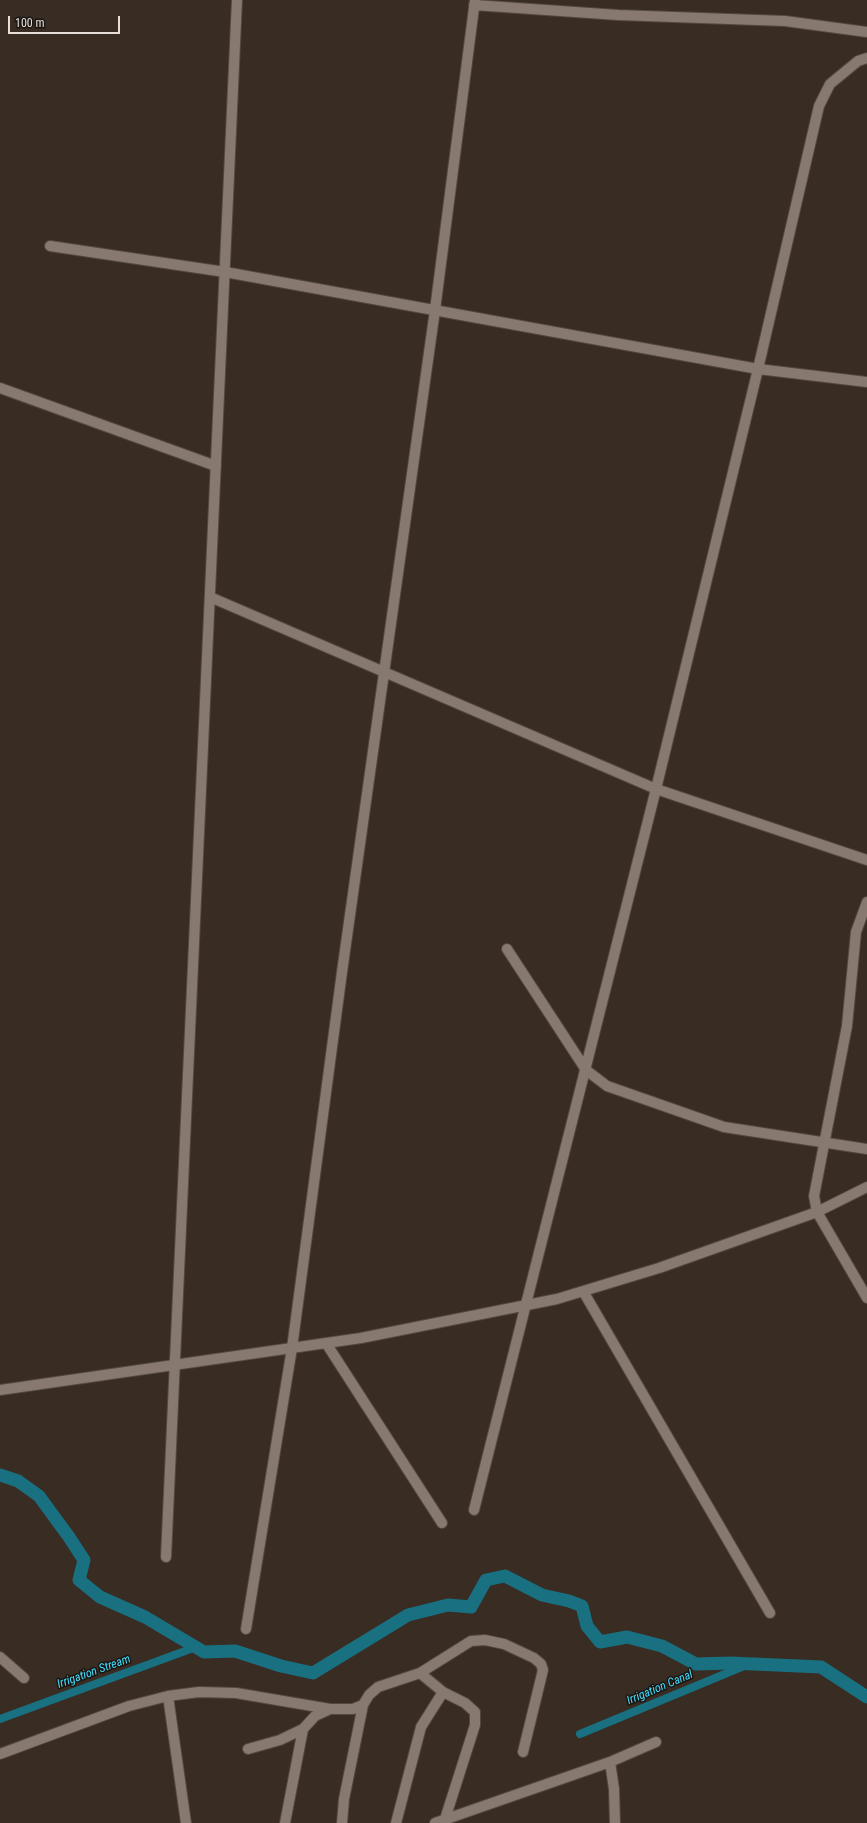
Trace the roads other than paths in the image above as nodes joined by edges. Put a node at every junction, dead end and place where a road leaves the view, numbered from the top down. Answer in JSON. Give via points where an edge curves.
{"nodes":[{"id":1,"x":237,"y":0,"type":"edge"},
{"id":2,"x":475,"y":3,"type":"edge"},
{"id":3,"x":867,"y":32,"type":"edge"},
{"id":4,"x":867,"y":58,"type":"edge"},
{"id":5,"x":50,"y":246,"type":"dead end"},
{"id":6,"x":225,"y":272,"type":"junction"},
{"id":7,"x":435,"y":310,"type":"junction"},
{"id":8,"x":758,"y":369,"type":"junction"},
{"id":9,"x":867,"y":382,"type":"edge"},
{"id":10,"x":0,"y":388,"type":"edge"},
{"id":11,"x":216,"y":466,"type":"junction"},
{"id":12,"x":210,"y":597,"type":"junction"},
{"id":13,"x":383,"y":673,"type":"junction"},
{"id":14,"x":656,"y":789,"type":"junction"},
{"id":15,"x":867,"y":860,"type":"edge"},
{"id":16,"x":867,"y":902,"type":"edge"},
{"id":17,"x":507,"y":950,"type":"dead end"},
{"id":18,"x":586,"y":1070,"type":"junction"},
{"id":19,"x":824,"y":1142,"type":"junction"},
{"id":20,"x":867,"y":1149,"type":"edge"},
{"id":21,"x":867,"y":1187,"type":"edge"},
{"id":22,"x":817,"y":1212,"type":"junction"},
{"id":23,"x":583,"y":1291,"type":"junction"},
{"id":24,"x":867,"y":1298,"type":"edge"},
{"id":25,"x":526,"y":1305,"type":"junction"},
{"id":26,"x":326,"y":1343,"type":"junction"},
{"id":27,"x":292,"y":1348,"type":"junction"},
{"id":28,"x":175,"y":1364,"type":"junction"},
{"id":29,"x":0,"y":1390,"type":"edge"},
{"id":30,"x":474,"y":1510,"type":"dead end"},
{"id":31,"x":442,"y":1523,"type":"dead end"},
{"id":32,"x":166,"y":1557,"type":"dead end"},
{"id":33,"x":770,"y":1613,"type":"dead end"},
{"id":34,"x":246,"y":1629,"type":"dead end"},
{"id":35,"x":0,"y":1657,"type":"edge"},
{"id":36,"x":420,"y":1673,"type":"junction"},
{"id":37,"x":24,"y":1678,"type":"dead end"},
{"id":38,"x":443,"y":1692,"type":"junction"},
{"id":39,"x":168,"y":1696,"type":"junction"},
{"id":40,"x":363,"y":1705,"type":"junction"},
{"id":41,"x":330,"y":1709,"type":"junction"},
{"id":42,"x":303,"y":1729,"type":"junction"},
{"id":43,"x":656,"y":1742,"type":"dead end"},
{"id":44,"x":248,"y":1749,"type":"dead end"},
{"id":45,"x":523,"y":1752,"type":"dead end"},
{"id":46,"x":0,"y":1754,"type":"edge"},
{"id":47,"x":610,"y":1762,"type":"junction"},
{"id":48,"x":445,"y":1820,"type":"junction"},
{"id":49,"x":186,"y":1823,"type":"edge"},
{"id":50,"x":285,"y":1823,"type":"edge"},
{"id":51,"x":342,"y":1823,"type":"edge"},
{"id":52,"x":396,"y":1823,"type":"edge"},
{"id":53,"x":435,"y":1823,"type":"edge"},
{"id":54,"x":615,"y":1823,"type":"edge"}],
"edges":[{"from":1,"to":6,"type":"street"},
{"from":2,"to":3,"type":"street","via":[[618,15],[785,21]]},
{"from":2,"to":7,"type":"street"},
{"from":4,"to":8,"type":"street","via":[[858,61],[830,84],[819,106]]},
{"from":5,"to":6,"type":"street"},
{"from":6,"to":7,"type":"street"},
{"from":6,"to":11,"type":"street"},
{"from":7,"to":8,"type":"street"},
{"from":7,"to":13,"type":"street"},
{"from":8,"to":9,"type":"street"},
{"from":8,"to":14,"type":"street"},
{"from":10,"to":11,"type":"street"},
{"from":11,"to":12,"type":"street"},
{"from":12,"to":13,"type":"street"},
{"from":12,"to":28,"type":"street"},
{"from":13,"to":14,"type":"street"},
{"from":13,"to":27,"type":"street"},
{"from":14,"to":15,"type":"street"},
{"from":14,"to":18,"type":"street"},
{"from":16,"to":19,"type":"street","via":[[856,932],[847,1026]]},
{"from":17,"to":18,"type":"street"},
{"from":18,"to":19,"type":"street","via":[[607,1086],[724,1127]]},
{"from":18,"to":25,"type":"street"},
{"from":19,"to":20,"type":"street"},
{"from":19,"to":22,"type":"street","via":[[814,1196]]},
{"from":21,"to":22,"type":"street"},
{"from":22,"to":23,"type":"street","via":[[659,1268]]},
{"from":22,"to":24,"type":"street"},
{"from":23,"to":25,"type":"street","via":[[557,1300]]},
{"from":23,"to":33,"type":"street"},
{"from":25,"to":26,"type":"street"},
{"from":25,"to":30,"type":"street"},
{"from":26,"to":27,"type":"street"},
{"from":26,"to":31,"type":"street"},
{"from":27,"to":28,"type":"street"},
{"from":27,"to":34,"type":"street"},
{"from":28,"to":29,"type":"street"},
{"from":28,"to":32,"type":"street"},
{"from":35,"to":37,"type":"street"},
{"from":36,"to":38,"type":"street"},
{"from":36,"to":40,"type":"street","via":[[378,1687],[369,1694]]},
{"from":36,"to":45,"type":"street","via":[[471,1641],[485,1640],[504,1644],[534,1658],[543,1670]]},
{"from":38,"to":48,"type":"street","via":[[465,1703],[475,1712],[476,1725]]},
{"from":38,"to":52,"type":"street","via":[[420,1727]]},
{"from":39,"to":41,"type":"street","via":[[199,1692],[236,1693]]},
{"from":39,"to":46,"type":"street","via":[[130,1706]]},
{"from":39,"to":49,"type":"street"},
{"from":40,"to":41,"type":"street","via":[[353,1709]]},
{"from":40,"to":51,"type":"street","via":[[344,1799]]},
{"from":41,"to":42,"type":"street","via":[[316,1716]]},
{"from":42,"to":44,"type":"street","via":[[280,1740]]},
{"from":42,"to":50,"type":"street"},
{"from":43,"to":47,"type":"street"},
{"from":47,"to":48,"type":"street"},
{"from":47,"to":54,"type":"street"},
{"from":48,"to":53,"type":"street"}]}
